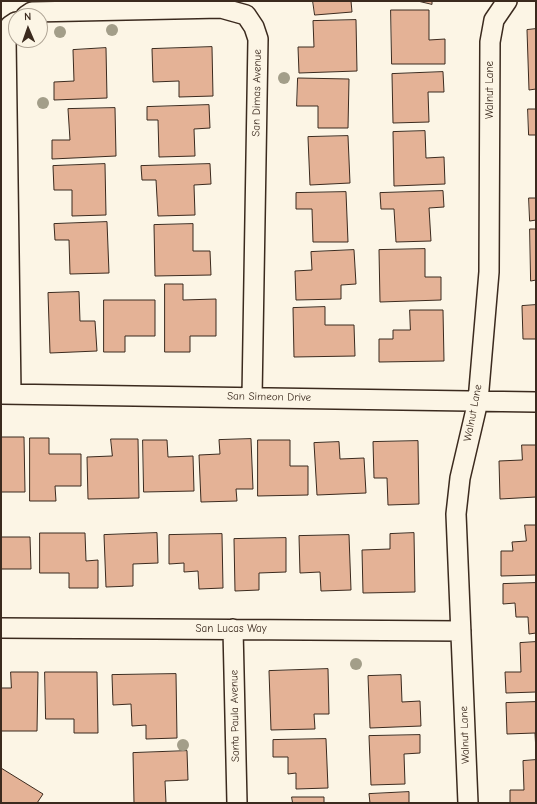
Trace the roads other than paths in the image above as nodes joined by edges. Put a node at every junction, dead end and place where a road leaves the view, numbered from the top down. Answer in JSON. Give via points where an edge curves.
{"nodes":[{"id":1,"x":506,"y":1,"type":"edge"},
{"id":2,"x":48,"y":12,"type":"edge"},
{"id":3,"x":8,"y":32,"type":"edge"},
{"id":4,"x":6,"y":394,"type":"edge"},
{"id":5,"x":252,"y":397,"type":"junction"},
{"id":6,"x":478,"y":401,"type":"junction"},
{"id":7,"x":536,"y":402,"type":"edge"},
{"id":8,"x":1,"y":628,"type":"edge"},
{"id":9,"x":233,"y":629,"type":"junction"},
{"id":10,"x":461,"y":631,"type":"junction"},
{"id":11,"x":237,"y":803,"type":"edge"},
{"id":12,"x":468,"y":803,"type":"edge"}],
"edges":[{"from":1,"to":6,"type":"street","name":"Walnut Lane","via":[[494,20],[490,42],[489,272]]},
{"from":2,"to":5,"type":"street","name":"San Dimas Avenue","via":[[221,8],[246,16],[254,27],[258,39]]},
{"from":3,"to":4,"type":"street"},
{"from":4,"to":5,"type":"street","name":"San Simeon Drive"},
{"from":5,"to":6,"type":"street","name":"San Simeon Drive"},
{"from":6,"to":7,"type":"street","name":"San Simeon Drive"},
{"from":6,"to":10,"type":"street","name":"Walnut Lane","via":[[460,478],[456,514]]},
{"from":8,"to":9,"type":"street","name":"San Lucas Way"},
{"from":9,"to":10,"type":"street","name":"San Lucas Way"},
{"from":9,"to":11,"type":"street","name":"Santa Paula Avenue"},
{"from":10,"to":12,"type":"street","name":"Walnut Lane"}]}
